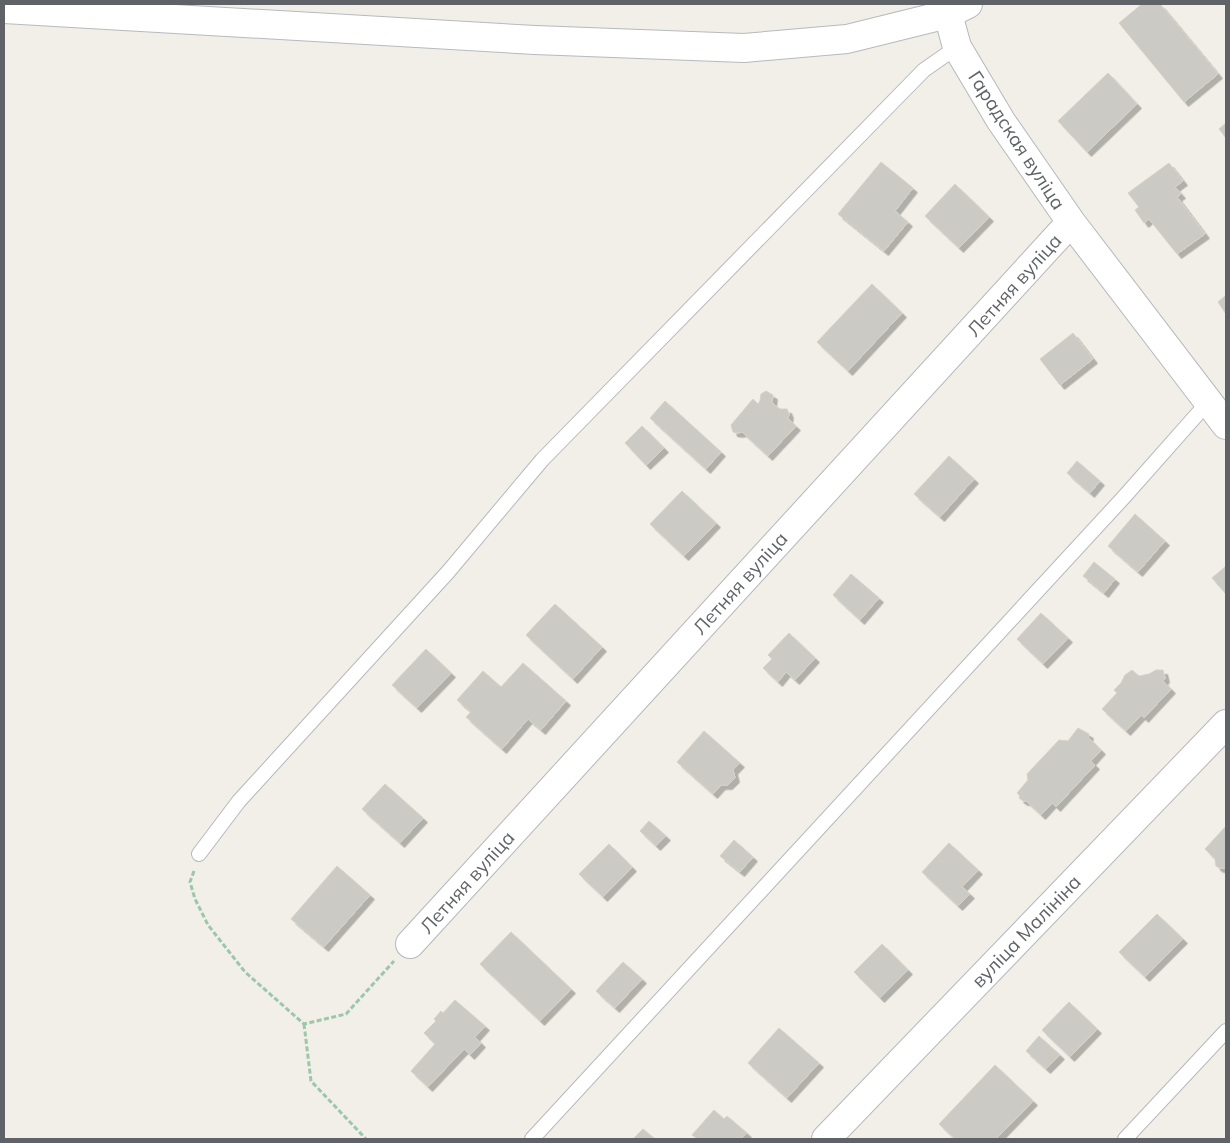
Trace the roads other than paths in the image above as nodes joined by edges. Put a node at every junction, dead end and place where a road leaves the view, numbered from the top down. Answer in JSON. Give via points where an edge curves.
{"nodes":[{"id":1,"x":4,"y":9,"type":"edge"},
{"id":2,"x":958,"y":9,"type":"edge"},
{"id":3,"x":957,"y":47,"type":"junction"},
{"id":4,"x":1071,"y":222,"type":"junction"},
{"id":5,"x":1209,"y":401,"type":"junction"},
{"id":6,"x":1226,"y":425,"type":"edge"},
{"id":7,"x":1226,"y":724,"type":"edge"},
{"id":8,"x":199,"y":854,"type":"road end"},
{"id":9,"x":410,"y":944,"type":"road end"},
{"id":10,"x":1226,"y":1031,"type":"edge"},
{"id":11,"x":532,"y":1139,"type":"edge"},
{"id":12,"x":826,"y":1139,"type":"edge"},
{"id":13,"x":1125,"y":1139,"type":"edge"}],
"edges":[{"from":1,"to":2,"type":"street","via":[[535,40],[744,48],[847,39]]},
{"from":2,"to":3,"type":"street","name":"Гарадская вуліца"},
{"from":3,"to":4,"type":"street","name":"Гарадская вуліца","via":[[1001,121]]},
{"from":3,"to":8,"type":"lane","via":[[924,70],[542,460],[448,572],[239,801]]},
{"from":4,"to":5,"type":"street","name":"Гарадская вуліца"},
{"from":4,"to":9,"type":"street","name":"Летняя вуліца"},
{"from":5,"to":6,"type":"street","name":"Гарадская вуліца"},
{"from":5,"to":11,"type":"lane"},
{"from":7,"to":12,"type":"street","name":"вуліца Малініна"},
{"from":10,"to":13,"type":"lane"}]}
